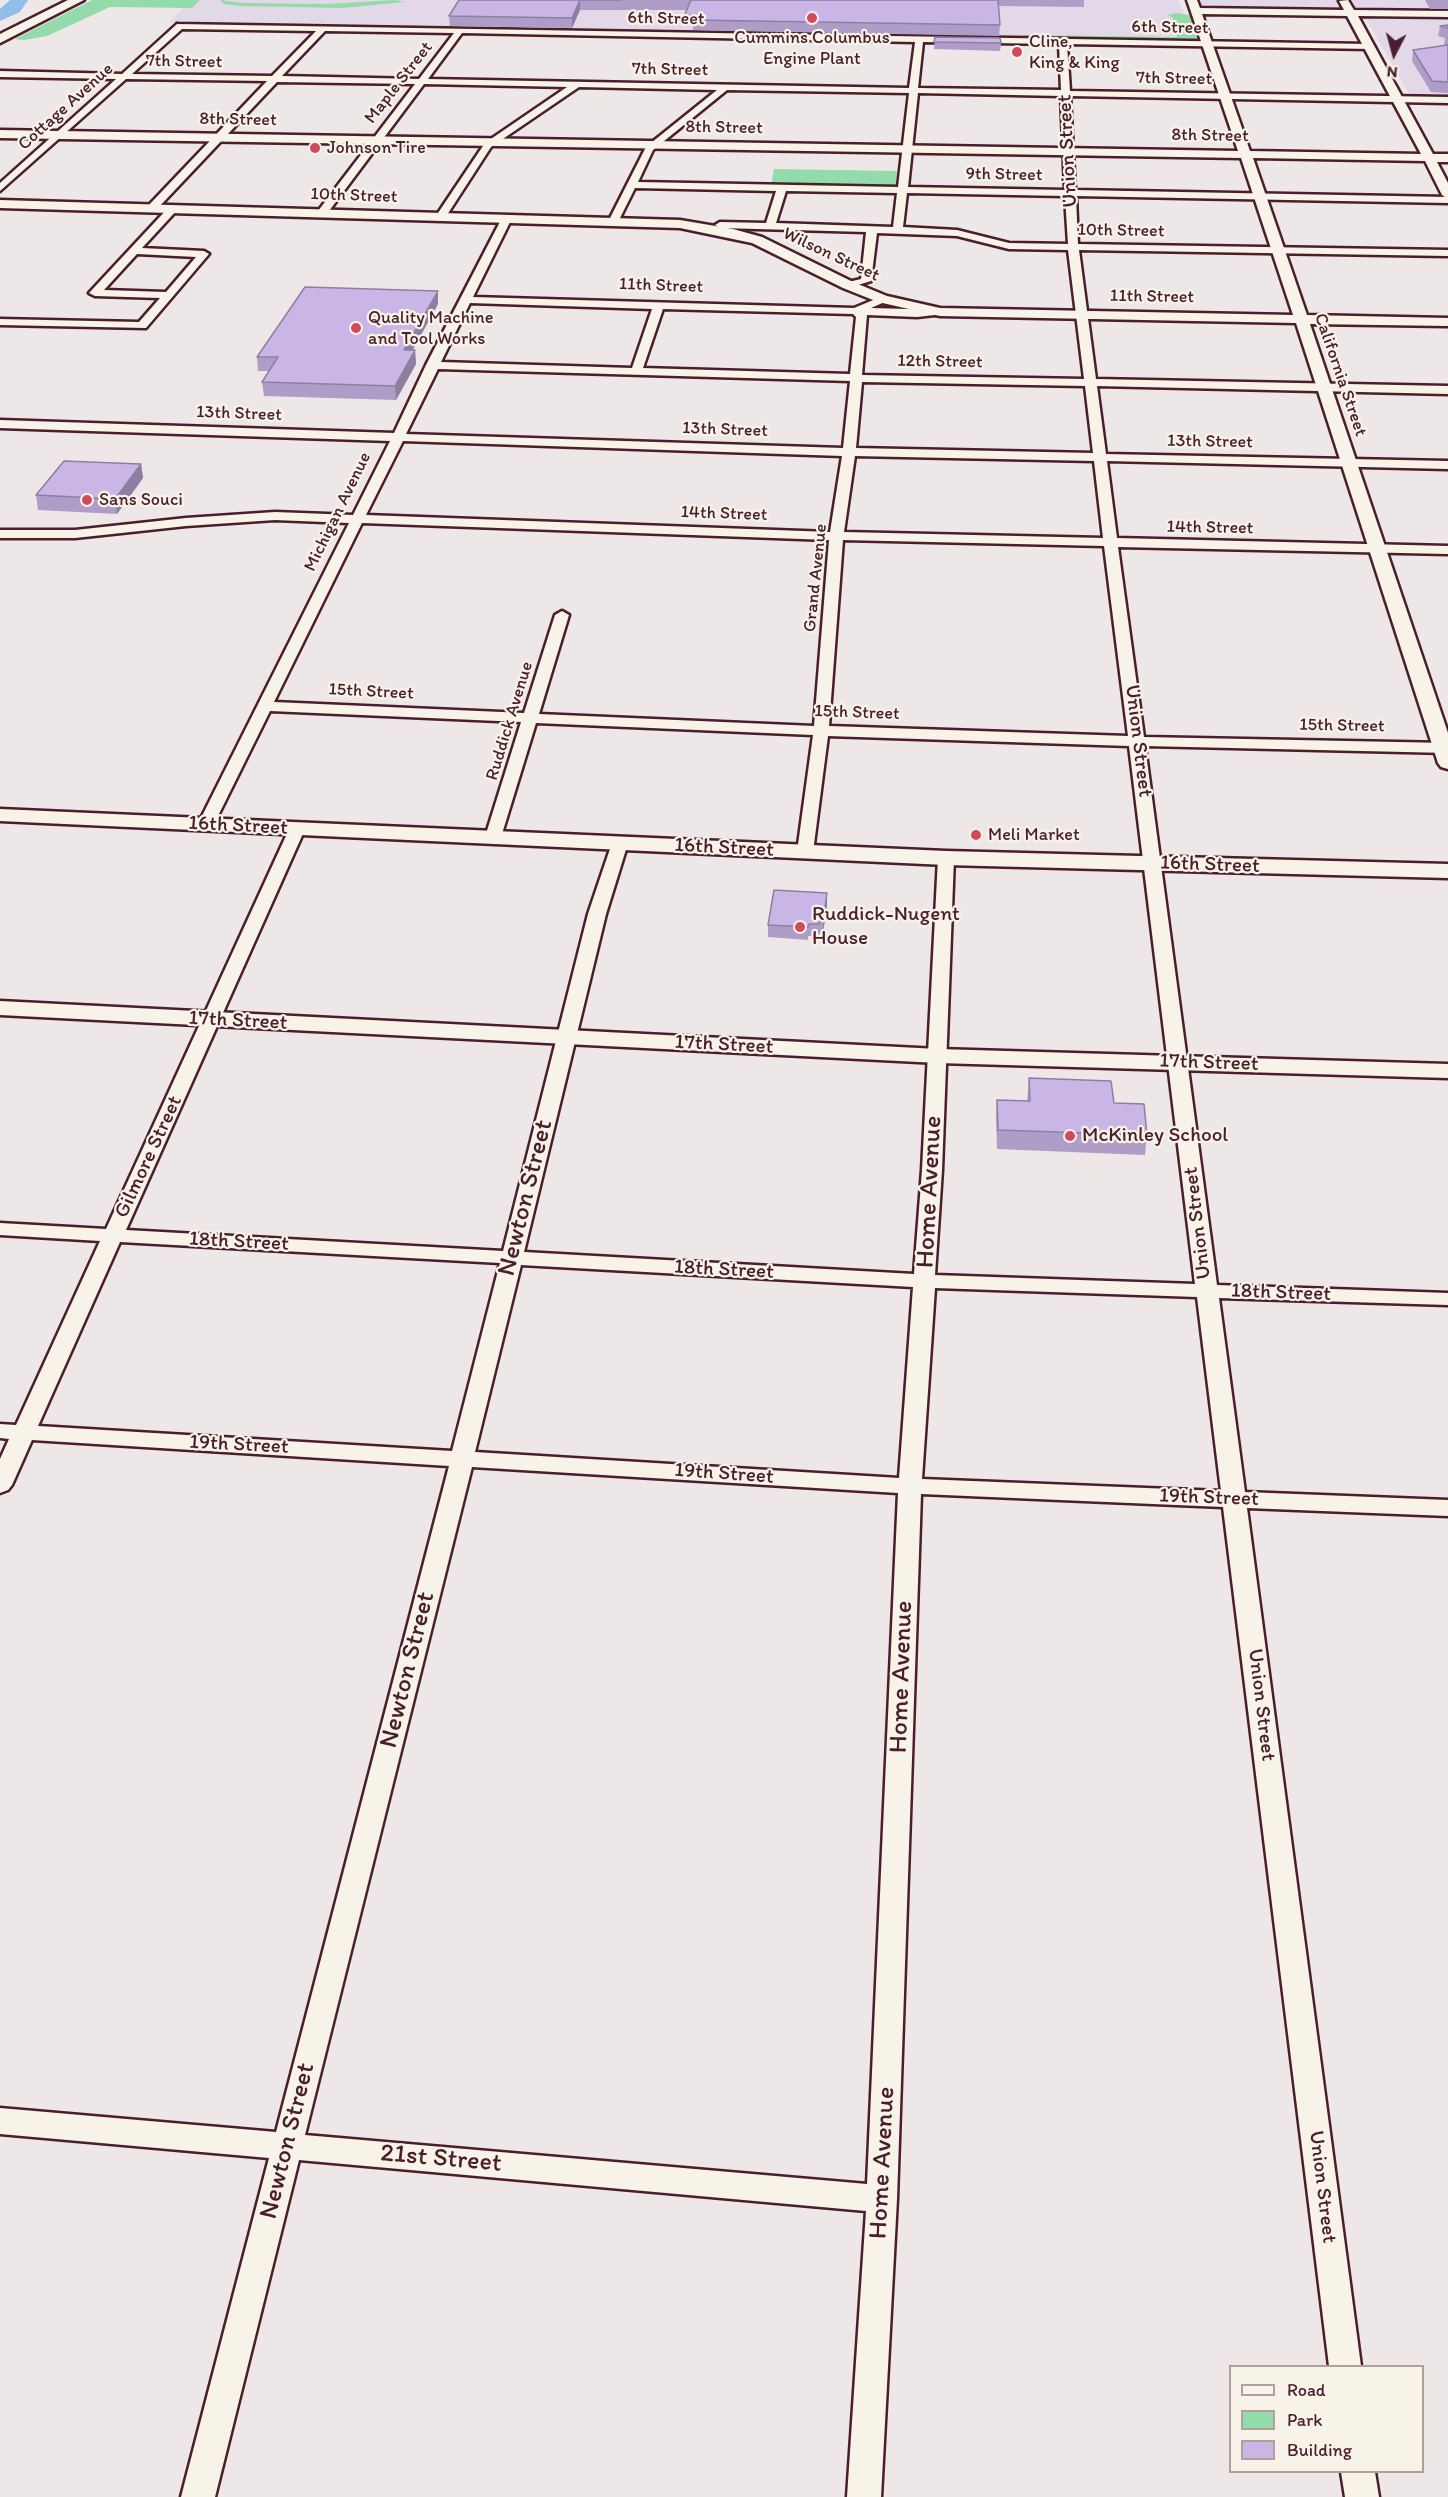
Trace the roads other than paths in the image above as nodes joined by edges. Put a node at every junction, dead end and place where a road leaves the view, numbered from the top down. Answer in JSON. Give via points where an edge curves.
{"nodes":[{"id":1,"x":78,"y":0,"type":"edge"},
{"id":2,"x":1343,"y":0,"type":"edge"},
{"id":3,"x":1194,"y":5,"type":"edge"},
{"id":4,"x":1350,"y":13,"type":"junction"},
{"id":5,"x":1448,"y":14,"type":"edge"},
{"id":6,"x":180,"y":26,"type":"joint"},
{"id":7,"x":322,"y":29,"type":"junction"},
{"id":8,"x":460,"y":32,"type":"junction"},
{"id":9,"x":0,"y":39,"type":"edge"},
{"id":10,"x":919,"y":40,"type":"junction"},
{"id":11,"x":1063,"y":42,"type":"junction"},
{"id":12,"x":1209,"y":45,"type":"junction"},
{"id":13,"x":1368,"y":47,"type":"junction"},
{"id":14,"x":0,"y":74,"type":"edge"},
{"id":15,"x":124,"y":77,"type":"junction"},
{"id":16,"x":273,"y":80,"type":"junction"},
{"id":17,"x":420,"y":82,"type":"junction"},
{"id":18,"x":576,"y":85,"type":"junction"},
{"id":19,"x":724,"y":88,"type":"junction"},
{"id":20,"x":913,"y":91,"type":"junction"},
{"id":21,"x":1065,"y":93,"type":"junction"},
{"id":22,"x":1225,"y":96,"type":"junction"},
{"id":23,"x":1399,"y":99,"type":"junction"},
{"id":24,"x":1448,"y":100,"type":"edge"},
{"id":25,"x":0,"y":134,"type":"edge"},
{"id":26,"x":59,"y":135,"type":"junction"},
{"id":27,"x":219,"y":137,"type":"junction"},
{"id":28,"x":376,"y":140,"type":"junction"},
{"id":29,"x":492,"y":142,"type":"junction"},
{"id":30,"x":655,"y":145,"type":"junction"},
{"id":31,"x":906,"y":149,"type":"junction"},
{"id":32,"x":1069,"y":152,"type":"junction"},
{"id":33,"x":1244,"y":155,"type":"junction"},
{"id":34,"x":1429,"y":158,"type":"junction"},
{"id":35,"x":1448,"y":158,"type":"edge"},
{"id":36,"x":631,"y":185,"type":"junction"},
{"id":37,"x":0,"y":188,"type":"edge"},
{"id":38,"x":782,"y":188,"type":"junction"},
{"id":39,"x":902,"y":190,"type":"junction"},
{"id":40,"x":1071,"y":193,"type":"junction"},
{"id":41,"x":1448,"y":195,"type":"edge"},
{"id":42,"x":1259,"y":196,"type":"junction"},
{"id":43,"x":1448,"y":200,"type":"edge"},
{"id":44,"x":0,"y":204,"type":"edge"},
{"id":45,"x":152,"y":208,"type":"junction"},
{"id":46,"x":173,"y":209,"type":"junction"},
{"id":47,"x":322,"y":213,"type":"junction"},
{"id":48,"x":441,"y":216,"type":"junction"},
{"id":49,"x":507,"y":218,"type":"junction"},
{"id":50,"x":613,"y":222,"type":"junction"},
{"id":51,"x":713,"y":226,"type":"junction"},
{"id":52,"x":770,"y":226,"type":"junction"},
{"id":53,"x":795,"y":227,"type":"junction"},
{"id":54,"x":872,"y":229,"type":"junction"},
{"id":55,"x":898,"y":230,"type":"junction"},
{"id":56,"x":757,"y":240,"type":"junction"},
{"id":57,"x":1073,"y":248,"type":"junction"},
{"id":58,"x":134,"y":251,"type":"junction"},
{"id":59,"x":1279,"y":251,"type":"junction"},
{"id":60,"x":1448,"y":254,"type":"edge"},
{"id":61,"x":848,"y":285,"type":"junction"},
{"id":62,"x":169,"y":296,"type":"junction"},
{"id":63,"x":883,"y":299,"type":"junction"},
{"id":64,"x":466,"y":300,"type":"junction"},
{"id":65,"x":659,"y":305,"type":"junction"},
{"id":66,"x":856,"y":311,"type":"junction"},
{"id":67,"x":940,"y":312,"type":"junction"},
{"id":68,"x":1082,"y":316,"type":"junction"},
{"id":69,"x":1300,"y":320,"type":"junction"},
{"id":70,"x":0,"y":322,"type":"edge"},
{"id":71,"x":1448,"y":322,"type":"edge"},
{"id":72,"x":432,"y":365,"type":"junction"},
{"id":73,"x":636,"y":372,"type":"junction"},
{"id":74,"x":856,"y":378,"type":"junction"},
{"id":75,"x":1091,"y":383,"type":"junction"},
{"id":76,"x":1324,"y":388,"type":"junction"},
{"id":77,"x":1448,"y":390,"type":"edge"},
{"id":78,"x":0,"y":424,"type":"edge"},
{"id":79,"x":397,"y":437,"type":"junction"},
{"id":80,"x":849,"y":452,"type":"junction"},
{"id":81,"x":1100,"y":457,"type":"junction"},
{"id":82,"x":1349,"y":462,"type":"junction"},
{"id":83,"x":1448,"y":465,"type":"edge"},
{"id":84,"x":356,"y":518,"type":"junction"},
{"id":85,"x":0,"y":534,"type":"edge"},
{"id":86,"x":838,"y":536,"type":"junction"},
{"id":87,"x":1113,"y":544,"type":"junction"},
{"id":88,"x":1377,"y":549,"type":"junction"},
{"id":89,"x":1448,"y":550,"type":"edge"},
{"id":90,"x":562,"y":615,"type":"dead end"},
{"id":91,"x":264,"y":706,"type":"junction"},
{"id":92,"x":531,"y":719,"type":"junction"},
{"id":93,"x":821,"y":731,"type":"junction"},
{"id":94,"x":1138,"y":742,"type":"junction"},
{"id":95,"x":1446,"y":753,"type":"edge"},
{"id":96,"x":0,"y":815,"type":"edge"},
{"id":97,"x":206,"y":824,"type":"junction"},
{"id":98,"x":297,"y":829,"type":"junction"},
{"id":99,"x":493,"y":837,"type":"junction"},
{"id":100,"x":620,"y":843,"type":"junction"},
{"id":101,"x":805,"y":852,"type":"junction"},
{"id":102,"x":946,"y":858,"type":"junction"},
{"id":103,"x":1154,"y":864,"type":"junction"},
{"id":104,"x":1448,"y":871,"type":"edge"},
{"id":105,"x":0,"y":1008,"type":"edge"},
{"id":106,"x":212,"y":1020,"type":"junction"},
{"id":107,"x":567,"y":1036,"type":"junction"},
{"id":108,"x":938,"y":1056,"type":"junction"},
{"id":109,"x":1179,"y":1062,"type":"junction"},
{"id":110,"x":1448,"y":1071,"type":"edge"},
{"id":111,"x":0,"y":1229,"type":"edge"},
{"id":112,"x":113,"y":1235,"type":"junction"},
{"id":113,"x":510,"y":1257,"type":"junction"},
{"id":114,"x":925,"y":1281,"type":"junction"},
{"id":115,"x":1206,"y":1290,"type":"junction"},
{"id":116,"x":1448,"y":1299,"type":"edge"},
{"id":117,"x":0,"y":1431,"type":"edge"},
{"id":118,"x":24,"y":1432,"type":"junction"},
{"id":119,"x":462,"y":1457,"type":"junction"},
{"id":120,"x":0,"y":1485,"type":"edge"},
{"id":121,"x":910,"y":1486,"type":"junction"},
{"id":122,"x":1234,"y":1499,"type":"junction"},
{"id":123,"x":1448,"y":1508,"type":"edge"},
{"id":124,"x":0,"y":2121,"type":"edge"},
{"id":125,"x":286,"y":2146,"type":"junction"},
{"id":126,"x":882,"y":2199,"type":"junction"},
{"id":127,"x":1345,"y":2365,"type":"edge"},
{"id":128,"x":1358,"y":2473,"type":"edge"},
{"id":129,"x":198,"y":2497,"type":"edge"},
{"id":130,"x":864,"y":2497,"type":"edge"},
{"id":131,"x":1362,"y":2497,"type":"edge"}],
"edges":[{"from":1,"to":9,"type":"main road"},
{"from":2,"to":4,"type":"street"},
{"from":3,"to":4,"type":"street"},
{"from":3,"to":12,"type":"street","name":"California Street"},
{"from":4,"to":5,"type":"street"},
{"from":4,"to":13,"type":"street"},
{"from":6,"to":7,"type":"street","name":"6th Street"},
{"from":6,"to":15,"type":"street","name":"Cottage Avenue"},
{"from":7,"to":8,"type":"street","name":"6th Street"},
{"from":7,"to":16,"type":"street"},
{"from":8,"to":10,"type":"street","name":"6th Street"},
{"from":8,"to":17,"type":"street","name":"Maple Street"},
{"from":10,"to":11,"type":"street","name":"6th Street"},
{"from":10,"to":20,"type":"street"},
{"from":11,"to":12,"type":"street","name":"6th Street"},
{"from":11,"to":21,"type":"street","name":"Union Street"},
{"from":12,"to":13,"type":"street","name":"6th Street"},
{"from":12,"to":22,"type":"street","name":"California Street"},
{"from":13,"to":23,"type":"street"},
{"from":14,"to":15,"type":"street","name":"7th Street"},
{"from":15,"to":16,"type":"street","name":"7th Street"},
{"from":15,"to":26,"type":"street","name":"Cottage Avenue"},
{"from":16,"to":17,"type":"street","name":"7th Street"},
{"from":16,"to":27,"type":"street"},
{"from":17,"to":18,"type":"street","name":"7th Street"},
{"from":17,"to":28,"type":"street","name":"Maple Street"},
{"from":18,"to":19,"type":"street","name":"7th Street"},
{"from":18,"to":29,"type":"street"},
{"from":19,"to":20,"type":"street","name":"7th Street"},
{"from":19,"to":30,"type":"street"},
{"from":20,"to":21,"type":"street","name":"7th Street"},
{"from":20,"to":31,"type":"street"},
{"from":21,"to":22,"type":"street","name":"7th Street"},
{"from":21,"to":32,"type":"street","name":"Union Street"},
{"from":22,"to":23,"type":"street","name":"7th Street"},
{"from":22,"to":33,"type":"street","name":"California Street"},
{"from":23,"to":24,"type":"street","name":"7th Street"},
{"from":23,"to":34,"type":"street"},
{"from":25,"to":26,"type":"street","name":"8th Street"},
{"from":26,"to":27,"type":"street","name":"8th Street"},
{"from":26,"to":37,"type":"street","name":"Cottage Avenue"},
{"from":27,"to":28,"type":"street","name":"8th Street"},
{"from":27,"to":45,"type":"street"},
{"from":28,"to":29,"type":"street","name":"8th Street"},
{"from":28,"to":47,"type":"street","name":"Maple Street"},
{"from":29,"to":30,"type":"street","name":"8th Street"},
{"from":29,"to":48,"type":"street"},
{"from":30,"to":31,"type":"street","name":"8th Street"},
{"from":30,"to":36,"type":"street","via":[[649,149]]},
{"from":31,"to":32,"type":"street","name":"8th Street"},
{"from":31,"to":39,"type":"street"},
{"from":32,"to":33,"type":"street","name":"8th Street"},
{"from":32,"to":40,"type":"street","name":"Union Street"},
{"from":33,"to":34,"type":"street","name":"8th Street"},
{"from":33,"to":42,"type":"street","name":"California Street"},
{"from":34,"to":35,"type":"street","name":"8th Street"},
{"from":34,"to":41,"type":"street"},
{"from":36,"to":38,"type":"street","name":"9th Street"},
{"from":36,"to":50,"type":"street"},
{"from":38,"to":39,"type":"street","name":"9th Street"},
{"from":38,"to":52,"type":"street"},
{"from":39,"to":40,"type":"street","name":"9th Street"},
{"from":39,"to":55,"type":"street"},
{"from":40,"to":42,"type":"street","name":"9th Street"},
{"from":40,"to":57,"type":"street","name":"Union Street"},
{"from":42,"to":43,"type":"street","name":"9th Street"},
{"from":42,"to":59,"type":"street","name":"California Street"},
{"from":44,"to":45,"type":"street","name":"10th Street"},
{"from":45,"to":46,"type":"street","name":"10th Street"},
{"from":46,"to":47,"type":"street","name":"10th Street"},
{"from":46,"to":58,"type":"street"},
{"from":47,"to":48,"type":"street","name":"10th Street"},
{"from":48,"to":49,"type":"street","name":"10th Street"},
{"from":49,"to":50,"type":"street","name":"10th Street"},
{"from":49,"to":64,"type":"street","name":"Michigan Avenue"},
{"from":50,"to":51,"type":"street","name":"10th Street"},
{"from":51,"to":52,"type":"street","name":"10th Street"},
{"from":51,"to":56,"type":"street","name":"Wilson Street"},
{"from":52,"to":53,"type":"street","name":"10th Street"},
{"from":53,"to":54,"type":"street","name":"10th Street"},
{"from":53,"to":56,"type":"street","name":"10th Street","via":[[793,232]]},
{"from":54,"to":55,"type":"street","name":"10th Street"},
{"from":54,"to":61,"type":"street","via":[[866,281]]},
{"from":55,"to":57,"type":"street","name":"10th Street","via":[[957,233],[1009,246]]},
{"from":56,"to":61,"type":"street","name":"Wilson Street"},
{"from":57,"to":59,"type":"street","name":"10th Street"},
{"from":57,"to":68,"type":"street","name":"Union Street"},
{"from":58,"to":62,"type":"street","via":[[204,254]]},
{"from":58,"to":62,"type":"street","via":[[95,293]]},
{"from":59,"to":60,"type":"street","name":"10th Street"},
{"from":59,"to":69,"type":"street","name":"California Street"},
{"from":61,"to":63,"type":"street","name":"Wilson Street"},
{"from":62,"to":70,"type":"street","via":[[142,326]]},
{"from":63,"to":66,"type":"street","name":"11th Street"},
{"from":63,"to":67,"type":"street","name":"Wilson Street"},
{"from":64,"to":65,"type":"street","name":"11th Street"},
{"from":64,"to":72,"type":"street","name":"Michigan Avenue"},
{"from":65,"to":66,"type":"street","name":"11th Street"},
{"from":65,"to":73,"type":"street"},
{"from":66,"to":67,"type":"street","name":"11th Street"},
{"from":66,"to":74,"type":"street","name":"Grand Avenue","via":[[862,316]]},
{"from":67,"to":68,"type":"street","name":"11th Street"},
{"from":68,"to":69,"type":"street","name":"11th Street"},
{"from":68,"to":75,"type":"street","name":"Union Street"},
{"from":69,"to":71,"type":"street","name":"11th Street"},
{"from":69,"to":76,"type":"street","name":"California Street"},
{"from":72,"to":73,"type":"street","name":"12th Street"},
{"from":72,"to":79,"type":"street","name":"Michigan Avenue"},
{"from":73,"to":74,"type":"street","name":"12th Street"},
{"from":74,"to":75,"type":"street","name":"12th Street"},
{"from":74,"to":80,"type":"street","name":"Grand Avenue"},
{"from":75,"to":76,"type":"street","name":"12th Street"},
{"from":75,"to":81,"type":"street","name":"Union Street"},
{"from":76,"to":77,"type":"street","name":"12th Street"},
{"from":76,"to":82,"type":"street","name":"California Street"},
{"from":78,"to":79,"type":"street","name":"13th Street"},
{"from":79,"to":80,"type":"street","name":"13th Street"},
{"from":79,"to":84,"type":"street","name":"Michigan Avenue"},
{"from":80,"to":81,"type":"street","name":"13th Street"},
{"from":80,"to":86,"type":"street","name":"Grand Avenue"},
{"from":81,"to":82,"type":"street","name":"13th Street"},
{"from":81,"to":87,"type":"street","name":"Union Street"},
{"from":82,"to":83,"type":"street","name":"13th Street"},
{"from":82,"to":88,"type":"street","name":"California Street"},
{"from":84,"to":85,"type":"street","name":"14th Street","via":[[264,517],[75,534]]},
{"from":84,"to":86,"type":"street","name":"14th Street"},
{"from":84,"to":91,"type":"street","name":"Michigan Avenue"},
{"from":86,"to":87,"type":"street","name":"14th Street"},
{"from":86,"to":93,"type":"street","name":"Grand Avenue"},
{"from":87,"to":88,"type":"street","name":"14th Street"},
{"from":87,"to":94,"type":"street","name":"Union Street"},
{"from":88,"to":89,"type":"street","name":"14th Street"},
{"from":88,"to":95,"type":"street","name":"California Street"},
{"from":90,"to":92,"type":"street","name":"Ruddick Avenue"},
{"from":91,"to":92,"type":"street","name":"15th Street"},
{"from":91,"to":97,"type":"street","name":"Michigan Avenue"},
{"from":92,"to":93,"type":"street","name":"15th Street"},
{"from":92,"to":99,"type":"street","name":"Ruddick Avenue"},
{"from":93,"to":94,"type":"street","name":"15th Street"},
{"from":93,"to":101,"type":"street","name":"Grand Avenue"},
{"from":94,"to":95,"type":"street","name":"15th Street"},
{"from":94,"to":103,"type":"street","name":"Union Street"},
{"from":96,"to":97,"type":"street","name":"16th Street"},
{"from":97,"to":98,"type":"street","name":"16th Street"},
{"from":98,"to":99,"type":"street","name":"16th Street"},
{"from":98,"to":106,"type":"street","name":"Gilmore Street"},
{"from":99,"to":100,"type":"street","name":"16th Street"},
{"from":100,"to":101,"type":"street","name":"16th Street"},
{"from":100,"to":107,"type":"street","name":"Newton Street","via":[[597,914]]},
{"from":101,"to":102,"type":"street","name":"16th Street"},
{"from":102,"to":103,"type":"street","name":"16th Street"},
{"from":102,"to":108,"type":"street","name":"Home Avenue"},
{"from":103,"to":104,"type":"street","name":"16th Street"},
{"from":103,"to":109,"type":"street","name":"Union Street"},
{"from":105,"to":106,"type":"street","name":"17th Street"},
{"from":106,"to":107,"type":"street","name":"17th Street"},
{"from":106,"to":112,"type":"street","name":"Gilmore Street"},
{"from":107,"to":108,"type":"street","name":"17th Street"},
{"from":107,"to":113,"type":"street","name":"Newton Street"},
{"from":108,"to":109,"type":"street","name":"17th Street"},
{"from":108,"to":114,"type":"street","name":"Home Avenue"},
{"from":109,"to":110,"type":"street","name":"17th Street"},
{"from":109,"to":115,"type":"street","name":"Union Street"},
{"from":111,"to":112,"type":"street","name":"18th Street"},
{"from":112,"to":113,"type":"street","name":"18th Street"},
{"from":112,"to":118,"type":"street","name":"Gilmore Street"},
{"from":113,"to":114,"type":"street","name":"18th Street"},
{"from":113,"to":119,"type":"street","name":"Newton Street"},
{"from":114,"to":115,"type":"street","name":"18th Street"},
{"from":114,"to":121,"type":"street","name":"Home Avenue"},
{"from":115,"to":116,"type":"street","name":"18th Street"},
{"from":115,"to":122,"type":"street","name":"Union Street"},
{"from":117,"to":118,"type":"street","name":"19th Street"},
{"from":118,"to":119,"type":"street","name":"19th Street"},
{"from":118,"to":120,"type":"street","name":"Gilmore Street"},
{"from":119,"to":121,"type":"street","name":"19th Street"},
{"from":119,"to":125,"type":"street","name":"Newton Street"},
{"from":121,"to":122,"type":"street","name":"19th Street"},
{"from":121,"to":126,"type":"street","name":"Home Avenue"},
{"from":122,"to":123,"type":"street","name":"19th Street"},
{"from":122,"to":127,"type":"street","name":"Union Street"},
{"from":124,"to":125,"type":"street","name":"21st Street"},
{"from":125,"to":126,"type":"street","name":"21st Street"},
{"from":125,"to":129,"type":"street","name":"Newton Street"},
{"from":126,"to":130,"type":"street","name":"Home Avenue"},
{"from":128,"to":131,"type":"street"}]}
